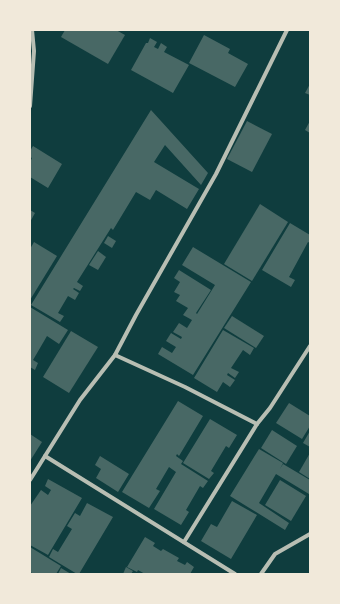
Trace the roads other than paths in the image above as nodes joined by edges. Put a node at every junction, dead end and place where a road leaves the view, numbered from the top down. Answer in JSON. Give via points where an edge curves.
{"nodes":[{"id":1,"x":32,"y":30,"type":"edge"},
{"id":2,"x":287,"y":30,"type":"edge"},
{"id":3,"x":30,"y":106,"type":"edge"},
{"id":4,"x":310,"y":346,"type":"edge"},
{"id":5,"x":115,"y":356,"type":"junction"},
{"id":6,"x":257,"y":424,"type":"junction"},
{"id":7,"x":45,"y":456,"type":"junction"},
{"id":8,"x":30,"y":480,"type":"edge"},
{"id":9,"x":310,"y":534,"type":"edge"},
{"id":10,"x":184,"y":542,"type":"junction"},
{"id":11,"x":235,"y":574,"type":"edge"},
{"id":12,"x":260,"y":574,"type":"edge"}],
"edges":[{"from":1,"to":3,"type":"street","via":[[34,51]]},
{"from":2,"to":5,"type":"street","via":[[216,174]]},
{"from":4,"to":6,"type":"street"},
{"from":5,"to":6,"type":"street","via":[[185,387]]},
{"from":5,"to":7,"type":"street","via":[[80,400]]},
{"from":6,"to":10,"type":"street"},
{"from":7,"to":8,"type":"street"},
{"from":7,"to":10,"type":"street"},
{"from":9,"to":12,"type":"street","via":[[275,554]]},
{"from":10,"to":11,"type":"street"}]}
